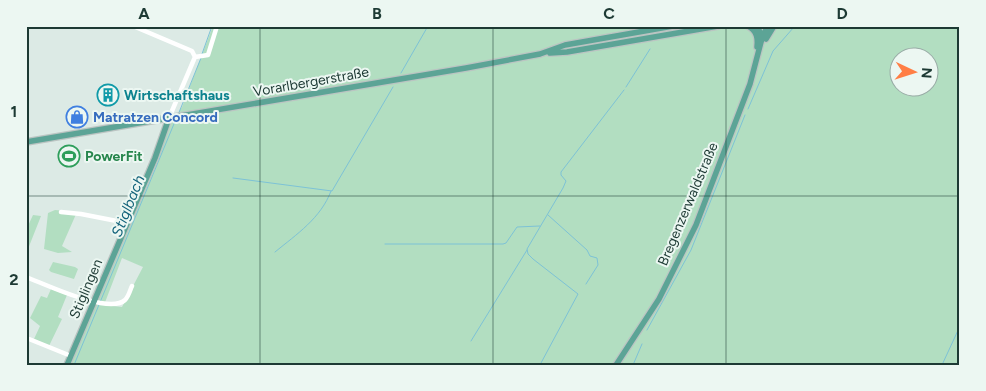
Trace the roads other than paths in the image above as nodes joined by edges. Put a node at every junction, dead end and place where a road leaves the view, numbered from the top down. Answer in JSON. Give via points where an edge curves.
{"nodes":[{"id":1,"x":133,"y":26,"type":"edge"},
{"id":2,"x":217,"y":26,"type":"edge"},
{"id":3,"x":674,"y":26,"type":"edge"},
{"id":4,"x":718,"y":26,"type":"edge"},
{"id":5,"x":748,"y":26,"type":"edge"},
{"id":6,"x":756,"y":26,"type":"edge"},
{"id":7,"x":774,"y":26,"type":"edge"},
{"id":8,"x":768,"y":27,"type":"edge"},
{"id":9,"x":761,"y":42,"type":"junction"},
{"id":10,"x":540,"y":54,"type":"junction"},
{"id":11,"x":197,"y":56,"type":"junction"},
{"id":12,"x":758,"y":57,"type":"junction"},
{"id":13,"x":171,"y":118,"type":"junction"},
{"id":14,"x":26,"y":142,"type":"edge"},
{"id":15,"x":61,"y":212,"type":"dead end"},
{"id":16,"x":127,"y":223,"type":"junction"},
{"id":17,"x":26,"y":277,"type":"edge"},
{"id":18,"x":132,"y":286,"type":"dead end"},
{"id":19,"x":96,"y":301,"type":"junction"},
{"id":20,"x":29,"y":338,"type":"dead end"},
{"id":21,"x":71,"y":356,"type":"junction"},
{"id":22,"x":67,"y":365,"type":"edge"},
{"id":23,"x":616,"y":365,"type":"edge"}],
"edges":[{"from":1,"to":11,"type":"street"},
{"from":2,"to":11,"type":"street","via":[[208,55]]},
{"from":3,"to":10,"type":"main road","name":"Vorarlbergerstraße","via":[[565,45]]},
{"from":4,"to":10,"type":"main road","name":"Vorarlbergerstraße"},
{"from":5,"to":12,"type":"main road","via":[[757,36]]},
{"from":6,"to":8,"type":"main road"},
{"from":6,"to":9,"type":"main road","name":"Bregenzerwaldstraße"},
{"from":7,"to":12,"type":"main road"},
{"from":8,"to":9,"type":"main road","name":"Bregenzerwaldstraße"},
{"from":9,"to":12,"type":"main road","name":"Bregenzerwaldstraße"},
{"from":10,"to":13,"type":"main road","name":"Vorarlbergerstraße"},
{"from":11,"to":13,"type":"street"},
{"from":12,"to":23,"type":"main road","name":"Bregenzerwaldstraße","via":[[696,225],[659,298]]},
{"from":13,"to":14,"type":"main road","name":"Vorarlbergerstraße"},
{"from":13,"to":16,"type":"main road","name":"Stiglingen"},
{"from":15,"to":16,"type":"street"},
{"from":16,"to":19,"type":"main road","name":"Stiglingen"},
{"from":17,"to":19,"type":"street","via":[[90,302]]},
{"from":18,"to":19,"type":"street","via":[[126,299],[116,304]]},
{"from":19,"to":21,"type":"main road","name":"Stiglingen"},
{"from":20,"to":21,"type":"street"},
{"from":21,"to":22,"type":"main road","name":"Stiglingen"}]}
